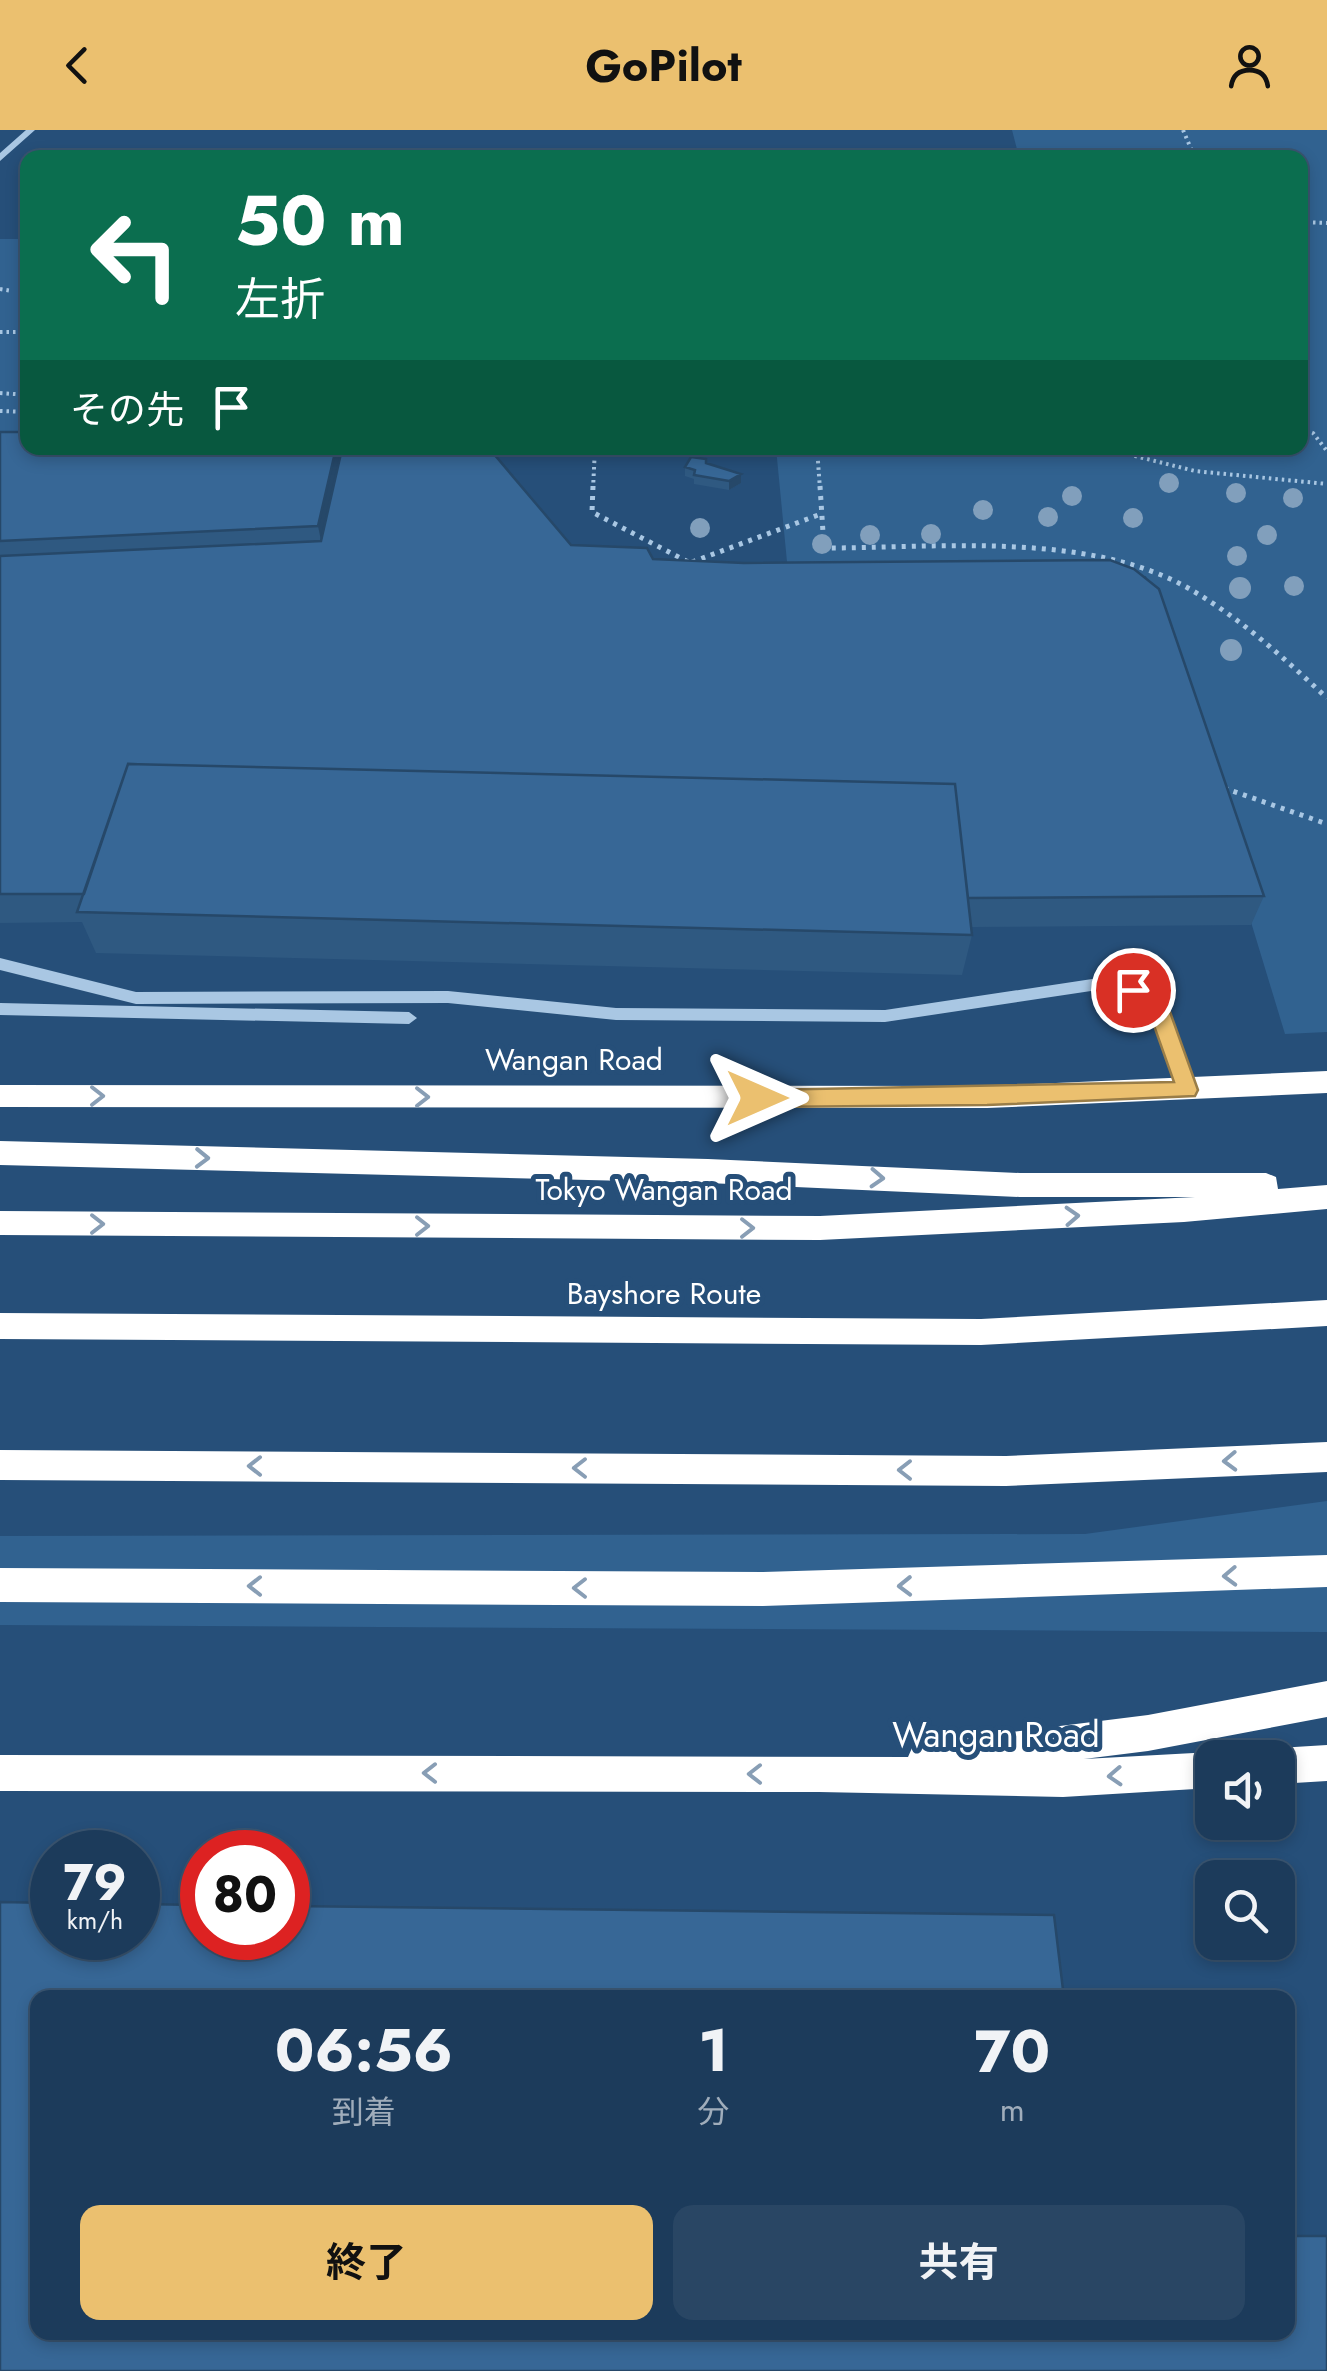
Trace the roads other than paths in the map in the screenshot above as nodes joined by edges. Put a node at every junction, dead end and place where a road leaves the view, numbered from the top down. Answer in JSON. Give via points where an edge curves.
{"nodes":[{"id":1,"x":30,"y":130,"type":"edge"},
{"id":2,"x":0,"y":158,"type":"edge"},
{"id":3,"x":0,"y":964,"type":"edge"},
{"id":4,"x":0,"y":1010,"type":"edge"},
{"id":5,"x":409,"y":1018,"type":"dead end"},
{"id":6,"x":1327,"y":1082,"type":"edge"},
{"id":7,"x":1231,"y":1088,"type":"junction"},
{"id":8,"x":1187,"y":1090,"type":"junction"},
{"id":9,"x":1327,"y":1091,"type":"edge"},
{"id":10,"x":0,"y":1096,"type":"edge"},
{"id":11,"x":0,"y":1152,"type":"edge"},
{"id":12,"x":1327,"y":1184,"type":"edge"},
{"id":13,"x":1327,"y":1196,"type":"edge"},
{"id":14,"x":0,"y":1223,"type":"edge"},
{"id":15,"x":1327,"y":1313,"type":"edge"},
{"id":16,"x":0,"y":1326,"type":"edge"},
{"id":17,"x":1327,"y":1457,"type":"edge"},
{"id":18,"x":0,"y":1465,"type":"edge"},
{"id":19,"x":1327,"y":1571,"type":"edge"},
{"id":20,"x":0,"y":1585,"type":"edge"},
{"id":21,"x":1327,"y":1699,"type":"edge"},
{"id":22,"x":1327,"y":1763,"type":"edge"},
{"id":23,"x":1295,"y":1765,"type":"edge"},
{"id":24,"x":1195,"y":1771,"type":"edge"},
{"id":25,"x":0,"y":1773,"type":"edge"},
{"id":26,"x":819,"y":1774,"type":"junction"}],
"edges":[{"from":1,"to":2,"type":"street"},
{"from":3,"to":8,"type":"street","via":[[136,998],[448,997],[616,1014],[886,1016],[1112,982],[1155,998]]},
{"from":4,"to":5,"type":"street"},
{"from":6,"to":7,"type":"highway","name":"Wangan Road"},
{"from":7,"to":8,"type":"highway","name":"Wangan Road"},
{"from":7,"to":9,"type":"highway"},
{"from":10,"to":8,"type":"highway","name":"Wangan Road","one_way":true,"via":[[797,1098]]},
{"from":11,"to":12,"type":"highway","one_way":true,"via":[[1020,1185]]},
{"from":14,"to":13,"type":"highway","name":"Tokyo Wangan Road","one_way":true,"via":[[820,1228]]},
{"from":15,"to":16,"type":"highway","name":"Bayshore Route","via":[[982,1332]]},
{"from":17,"to":18,"type":"highway","one_way":true,"via":[[1006,1470]]},
{"from":19,"to":20,"type":"highway","one_way":true,"via":[[764,1589]]},
{"from":21,"to":26,"type":"highway","via":[[1148,1734]]},
{"from":22,"to":23,"type":"highway"},
{"from":24,"to":26,"type":"highway","name":"Wangan Road","one_way":true,"via":[[1063,1779]]},
{"from":26,"to":25,"type":"highway","name":"Wangan Road","one_way":true}]}
